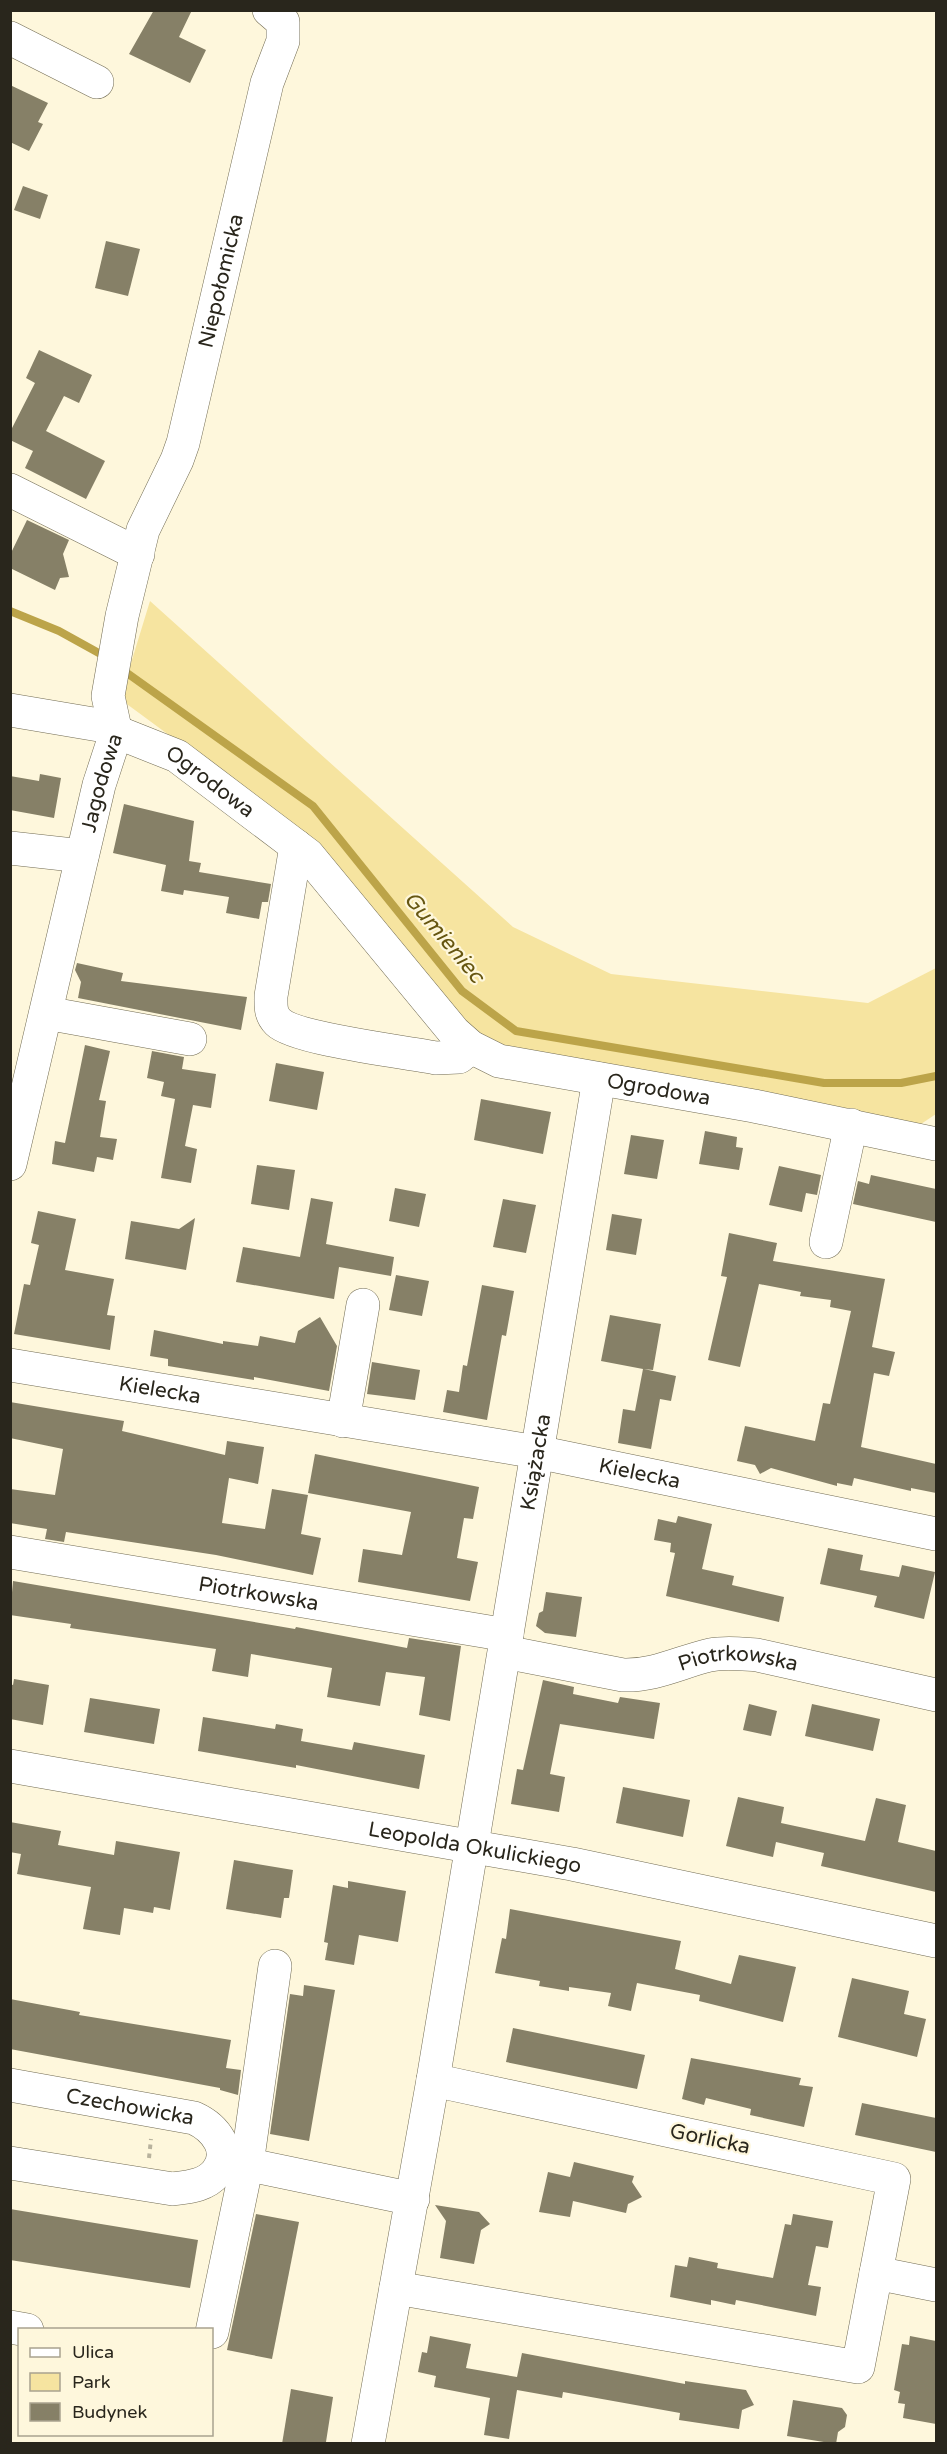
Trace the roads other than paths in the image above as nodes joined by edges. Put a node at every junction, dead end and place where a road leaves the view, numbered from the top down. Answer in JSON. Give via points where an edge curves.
{"nodes":[{"id":1,"x":269,"y":10,"type":"edge"},
{"id":2,"x":10,"y":38,"type":"edge"},
{"id":3,"x":97,"y":82,"type":"dead end"},
{"id":4,"x":10,"y":490,"type":"edge"},
{"id":5,"x":138,"y":554,"type":"junction"},
{"id":6,"x":10,"y":710,"type":"edge"},
{"id":7,"x":116,"y":733,"type":"junction"},
{"id":8,"x":296,"y":846,"type":"junction"},
{"id":9,"x":10,"y":848,"type":"edge"},
{"id":10,"x":82,"y":856,"type":"junction"},
{"id":11,"x":46,"y":1012,"type":"junction"},
{"id":12,"x":190,"y":1039,"type":"dead end"},
{"id":13,"x":471,"y":1047,"type":"junction"},
{"id":14,"x":599,"y":1079,"type":"junction"},
{"id":15,"x":19,"y":1087,"type":"edge"},
{"id":16,"x":851,"y":1125,"type":"junction"},
{"id":17,"x":932,"y":1138,"type":"edge"},
{"id":18,"x":10,"y":1164,"type":"edge"},
{"id":19,"x":826,"y":1242,"type":"dead end"},
{"id":20,"x":363,"y":1305,"type":"dead end"},
{"id":21,"x":10,"y":1365,"type":"edge"},
{"id":22,"x":343,"y":1421,"type":"junction"},
{"id":23,"x":537,"y":1452,"type":"junction"},
{"id":24,"x":936,"y":1534,"type":"edge"},
{"id":25,"x":10,"y":1552,"type":"edge"},
{"id":26,"x":506,"y":1643,"type":"junction"},
{"id":27,"x":936,"y":1695,"type":"edge"},
{"id":28,"x":10,"y":1766,"type":"edge"},
{"id":29,"x":472,"y":1846,"type":"junction"},
{"id":30,"x":936,"y":1941,"type":"edge"},
{"id":31,"x":275,"y":1966,"type":"dead end"},
{"id":32,"x":433,"y":2080,"type":"junction"},
{"id":33,"x":10,"y":2085,"type":"edge"},
{"id":34,"x":235,"y":2162,"type":"junction"},
{"id":35,"x":10,"y":2163,"type":"edge"},
{"id":36,"x":412,"y":2199,"type":"junction"},
{"id":37,"x":876,"y":2273,"type":"junction"},
{"id":38,"x":936,"y":2285,"type":"edge"},
{"id":39,"x":396,"y":2288,"type":"junction"},
{"id":40,"x":213,"y":2328,"type":"edge"},
{"id":41,"x":368,"y":2444,"type":"edge"}],
"edges":[{"from":1,"to":5,"type":"street","name":"Niepołomicka","via":[[283,22],[283,41],[267,82],[183,443],[143,530]]},
{"from":2,"to":3,"type":"street"},
{"from":4,"to":5,"type":"street"},
{"from":5,"to":7,"type":"street","name":"Jagodowa","via":[[112,664],[108,704]]},
{"from":6,"to":7,"type":"street","name":"Ogrodowa","via":[[83,721]]},
{"from":7,"to":8,"type":"street","name":"Ogrodowa","via":[[177,756]]},
{"from":7,"to":10,"type":"street","name":"Jagodowa"},
{"from":8,"to":13,"type":"street","name":"Ogrodowa","via":[[308,855],[454,1032]]},
{"from":8,"to":13,"type":"street","via":[[271,996],[271,1008],[279,1023],[301,1033],[436,1058],[459,1057]]},
{"from":9,"to":10,"type":"street"},
{"from":10,"to":11,"type":"street","name":"Jagodowa"},
{"from":11,"to":12,"type":"street"},
{"from":11,"to":15,"type":"street","name":"Jagodowa"},
{"from":13,"to":14,"type":"street","name":"Ogrodowa","via":[[499,1061]]},
{"from":14,"to":16,"type":"street","name":"Ogrodowa"},
{"from":14,"to":23,"type":"street","name":"Książacka"},
{"from":15,"to":18,"type":"street","name":"Jagodowa"},
{"from":16,"to":17,"type":"street","name":"Ogrodowa"},
{"from":16,"to":19,"type":"street"},
{"from":20,"to":22,"type":"street"},
{"from":21,"to":22,"type":"street","name":"Kielecka"},
{"from":22,"to":23,"type":"street","name":"Kielecka"},
{"from":23,"to":24,"type":"street","name":"Kielecka"},
{"from":23,"to":26,"type":"street","name":"Książacka"},
{"from":25,"to":26,"type":"street","name":"Piotrkowska"},
{"from":26,"to":27,"type":"street","name":"Piotrkowska","via":[[643,1676],[709,1656],[757,1655]]},
{"from":26,"to":29,"type":"street","name":"Książacka"},
{"from":28,"to":29,"type":"street","name":"Leopolda Okulickiego"},
{"from":29,"to":30,"type":"street","name":"Leopolda Okulickiego","via":[[676,1884]]},
{"from":29,"to":32,"type":"street"},
{"from":31,"to":34,"type":"street"},
{"from":32,"to":36,"type":"street"},
{"from":32,"to":37,"type":"street","name":"Gorlicka","via":[[894,2179]]},
{"from":33,"to":34,"type":"street","name":"Czechowicka","via":[[156,2110],[207,2123]]},
{"from":34,"to":35,"type":"street","via":[[192,2187],[173,2189]]},
{"from":34,"to":36,"type":"street"},
{"from":34,"to":40,"type":"street"},
{"from":36,"to":39,"type":"street"},
{"from":37,"to":38,"type":"street"},
{"from":37,"to":39,"type":"street","name":"Gorlicka","via":[[858,2367]]},
{"from":39,"to":41,"type":"street"}]}
